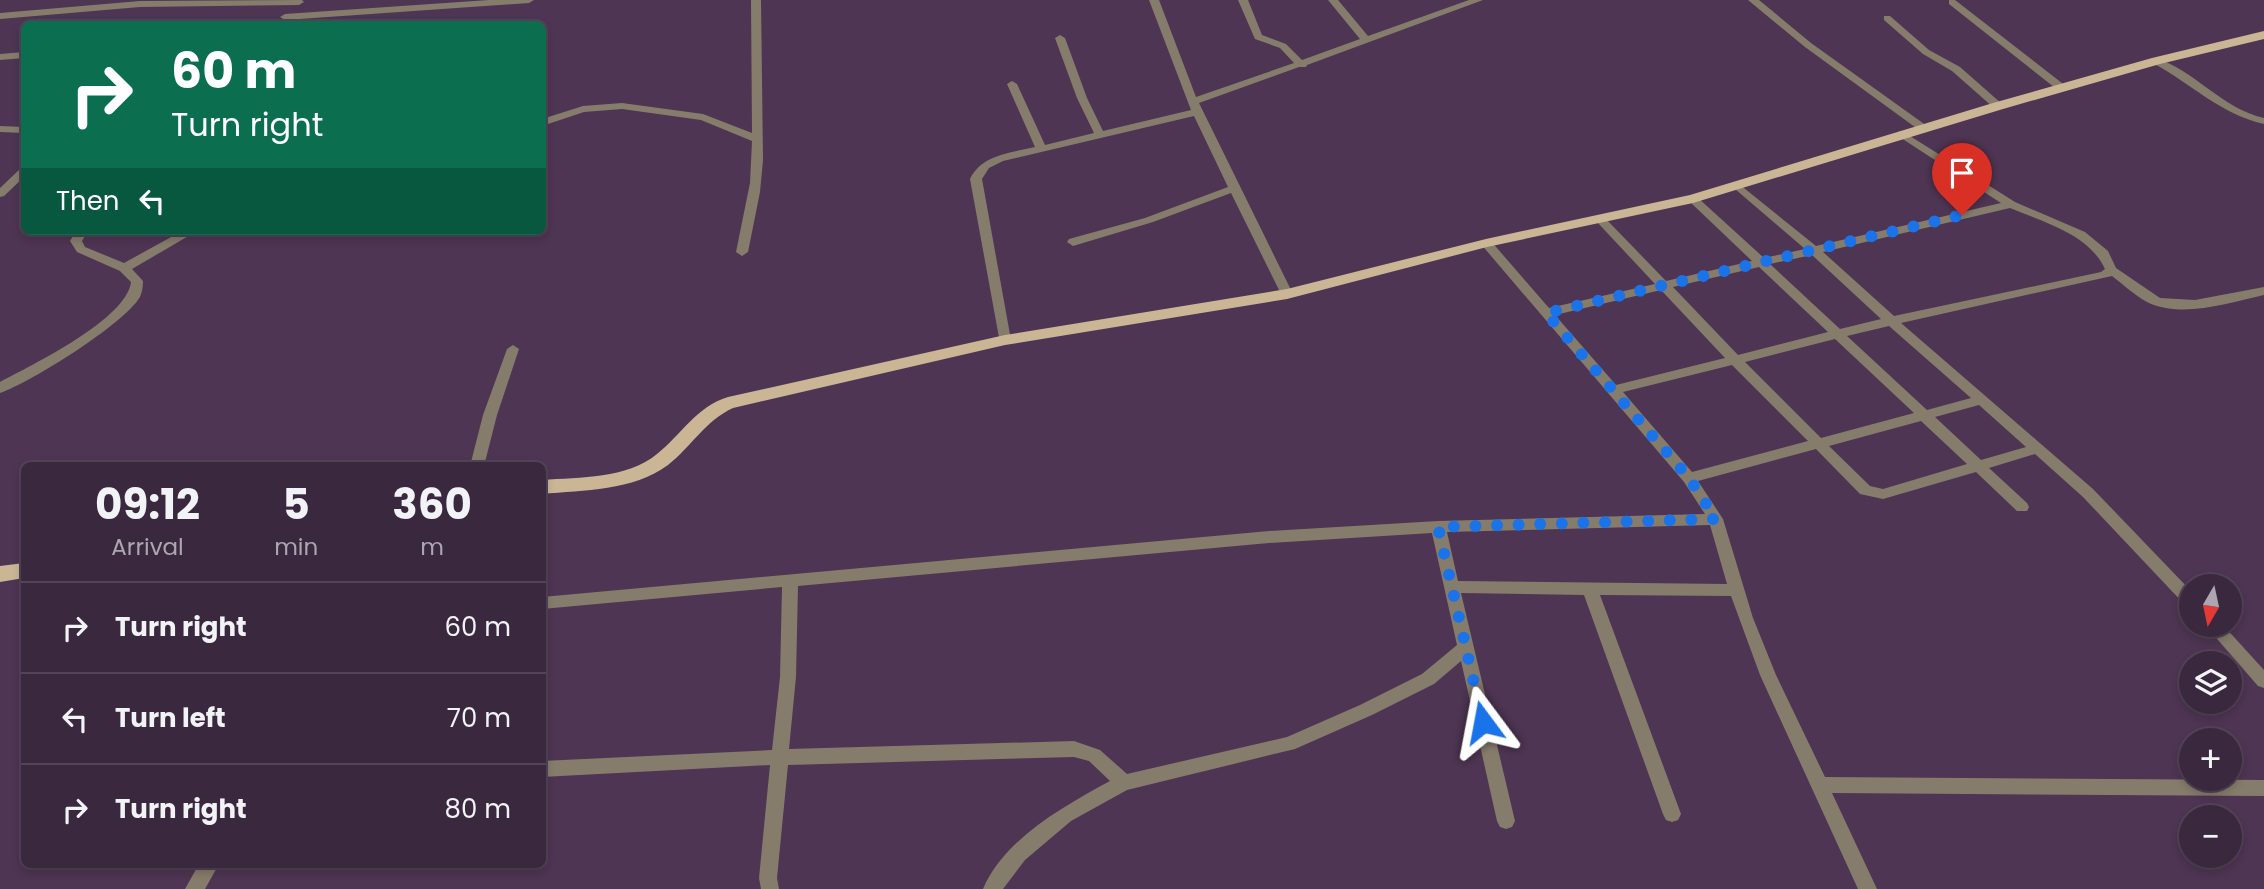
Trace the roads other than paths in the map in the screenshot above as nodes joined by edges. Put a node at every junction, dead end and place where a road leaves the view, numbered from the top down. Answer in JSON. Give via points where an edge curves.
{"nodes":[{"id":1,"x":529,"y":0,"type":"edge"},
{"id":2,"x":757,"y":0,"type":"edge"},
{"id":3,"x":1154,"y":0,"type":"edge"},
{"id":4,"x":1243,"y":0,"type":"edge"},
{"id":5,"x":1333,"y":0,"type":"edge"},
{"id":6,"x":1478,"y":0,"type":"edge"},
{"id":7,"x":1753,"y":0,"type":"edge"},
{"id":8,"x":250,"y":1,"type":"edge"},
{"id":9,"x":300,"y":1,"type":"edge"},
{"id":10,"x":1952,"y":2,"type":"dead end"},
{"id":11,"x":440,"y":4,"type":"edge"},
{"id":12,"x":0,"y":16,"type":"edge"},
{"id":13,"x":1887,"y":18,"type":"dead end"},
{"id":14,"x":282,"y":21,"type":"edge"},
{"id":15,"x":2264,"y":35,"type":"edge"},
{"id":16,"x":1060,"y":38,"type":"dead end"},
{"id":17,"x":1367,"y":41,"type":"junction"},
{"id":18,"x":21,"y":55,"type":"edge"},
{"id":19,"x":0,"y":57,"type":"edge"},
{"id":20,"x":2156,"y":61,"type":"junction"},
{"id":21,"x":1302,"y":65,"type":"junction"},
{"id":22,"x":1012,"y":84,"type":"dead end"},
{"id":23,"x":2063,"y":89,"type":"junction"},
{"id":24,"x":1998,"y":106,"type":"junction"},
{"id":25,"x":1195,"y":107,"type":"junction"},
{"id":26,"x":2264,"y":121,"type":"edge"},
{"id":27,"x":546,"y":122,"type":"edge"},
{"id":28,"x":1923,"y":128,"type":"junction"},
{"id":29,"x":0,"y":129,"type":"edge"},
{"id":30,"x":21,"y":130,"type":"edge"},
{"id":31,"x":1902,"y":134,"type":"junction"},
{"id":32,"x":1100,"y":135,"type":"junction"},
{"id":33,"x":758,"y":139,"type":"junction"},
{"id":34,"x":1041,"y":149,"type":"junction"},
{"id":35,"x":21,"y":174,"type":"edge"},
{"id":36,"x":1739,"y":187,"type":"junction"},
{"id":37,"x":1235,"y":188,"type":"junction"},
{"id":38,"x":0,"y":194,"type":"edge"},
{"id":39,"x":1693,"y":199,"type":"junction"},
{"id":40,"x":2011,"y":204,"type":"junction"},
{"id":41,"x":1601,"y":220,"type":"junction"},
{"id":42,"x":80,"y":235,"type":"edge"},
{"id":43,"x":184,"y":235,"type":"edge"},
{"id":44,"x":1073,"y":242,"type":"dead end"},
{"id":45,"x":1486,"y":243,"type":"junction"},
{"id":46,"x":742,"y":251,"type":"dead end"},
{"id":47,"x":1815,"y":251,"type":"junction"},
{"id":48,"x":1761,"y":262,"type":"junction"},
{"id":49,"x":124,"y":268,"type":"junction"},
{"id":50,"x":2111,"y":270,"type":"junction"},
{"id":51,"x":1663,"y":286,"type":"junction"},
{"id":52,"x":2264,"y":291,"type":"edge"},
{"id":53,"x":1287,"y":294,"type":"junction"},
{"id":54,"x":1546,"y":313,"type":"junction"},
{"id":55,"x":1891,"y":321,"type":"junction"},
{"id":56,"x":1839,"y":334,"type":"junction"},
{"id":57,"x":1005,"y":340,"type":"junction"},
{"id":58,"x":513,"y":349,"type":"dead end"},
{"id":59,"x":1734,"y":359,"type":"junction"},
{"id":60,"x":0,"y":388,"type":"edge"},
{"id":61,"x":1614,"y":390,"type":"junction"},
{"id":62,"x":1982,"y":400,"type":"junction"},
{"id":63,"x":1922,"y":415,"type":"junction"},
{"id":64,"x":1819,"y":445,"type":"junction"},
{"id":65,"x":2039,"y":448,"type":"junction"},
{"id":66,"x":478,"y":462,"type":"edge"},
{"id":67,"x":1978,"y":467,"type":"junction"},
{"id":68,"x":1689,"y":478,"type":"junction"},
{"id":69,"x":546,"y":487,"type":"edge"},
{"id":70,"x":2022,"y":507,"type":"dead end"},
{"id":71,"x":1716,"y":519,"type":"junction"},
{"id":72,"x":1438,"y":527,"type":"junction"},
{"id":73,"x":21,"y":571,"type":"edge"},
{"id":74,"x":0,"y":574,"type":"edge"},
{"id":75,"x":790,"y":581,"type":"junction"},
{"id":76,"x":1452,"y":587,"type":"junction"},
{"id":77,"x":2179,"y":588,"type":"edge"},
{"id":78,"x":1590,"y":589,"type":"junction"},
{"id":79,"x":1736,"y":590,"type":"junction"},
{"id":80,"x":546,"y":603,"type":"edge"},
{"id":81,"x":2224,"y":637,"type":"edge"},
{"id":82,"x":1466,"y":647,"type":"junction"},
{"id":83,"x":2264,"y":681,"type":"edge"},
{"id":84,"x":782,"y":757,"type":"junction"},
{"id":85,"x":546,"y":769,"type":"edge"},
{"id":86,"x":1124,"y":783,"type":"junction"},
{"id":87,"x":1820,"y":785,"type":"junction"},
{"id":88,"x":2264,"y":788,"type":"edge"},
{"id":89,"x":1672,"y":814,"type":"dead end"},
{"id":90,"x":1506,"y":821,"type":"dead end"},
{"id":91,"x":207,"y":868,"type":"edge"},
{"id":92,"x":194,"y":889,"type":"edge"},
{"id":93,"x":770,"y":889,"type":"edge"},
{"id":94,"x":992,"y":889,"type":"edge"},
{"id":95,"x":1868,"y":889,"type":"edge"}],
"edges":[{"from":1,"to":11,"type":"street"},
{"from":2,"to":33,"type":"street"},
{"from":3,"to":25,"type":"street"},
{"from":4,"to":21,"type":"street","via":[[1258,37],[1283,46]]},
{"from":5,"to":17,"type":"street"},
{"from":6,"to":17,"type":"street"},
{"from":7,"to":28,"type":"street"},
{"from":8,"to":9,"type":"street"},
{"from":8,"to":12,"type":"street","via":[[140,4]]},
{"from":9,"to":14,"type":"street"},
{"from":10,"to":23,"type":"street"},
{"from":11,"to":14,"type":"street"},
{"from":13,"to":24,"type":"street"},
{"from":15,"to":20,"type":"main road"},
{"from":16,"to":32,"type":"street"},
{"from":17,"to":21,"type":"street"},
{"from":18,"to":19,"type":"street"},
{"from":20,"to":23,"type":"main road"},
{"from":20,"to":26,"type":"street","via":[[2237,113]]},
{"from":21,"to":25,"type":"street"},
{"from":22,"to":34,"type":"street"},
{"from":23,"to":24,"type":"main road"},
{"from":24,"to":28,"type":"main road"},
{"from":25,"to":32,"type":"street"},
{"from":25,"to":37,"type":"street"},
{"from":27,"to":33,"type":"street","via":[[583,109],[622,106],[703,117]]},
{"from":28,"to":31,"type":"main road"},
{"from":29,"to":30,"type":"street"},
{"from":31,"to":36,"type":"main road"},
{"from":31,"to":40,"type":"street"},
{"from":32,"to":34,"type":"street"},
{"from":33,"to":46,"type":"street","via":[[755,187]]},
{"from":34,"to":57,"type":"street","via":[[986,163],[976,179]]},
{"from":35,"to":38,"type":"street"},
{"from":36,"to":39,"type":"main road"},
{"from":36,"to":47,"type":"street"},
{"from":37,"to":44,"type":"street"},
{"from":37,"to":53,"type":"street"},
{"from":39,"to":41,"type":"main road"},
{"from":39,"to":48,"type":"street"},
{"from":40,"to":47,"type":"street"},
{"from":40,"to":50,"type":"street","via":[[2081,235],[2104,254]]},
{"from":41,"to":45,"type":"main road"},
{"from":41,"to":51,"type":"street"},
{"from":42,"to":49,"type":"street","via":[[76,241],[81,249]]},
{"from":43,"to":49,"type":"street"},
{"from":45,"to":53,"type":"main road"},
{"from":45,"to":54,"type":"street"},
{"from":47,"to":48,"type":"street"},
{"from":47,"to":55,"type":"street"},
{"from":48,"to":51,"type":"street"},
{"from":48,"to":56,"type":"street"},
{"from":49,"to":60,"type":"street","via":[[137,281],[135,296],[114,317]]},
{"from":50,"to":52,"type":"street","via":[[2166,304]]},
{"from":50,"to":55,"type":"street","via":[[2105,275]]},
{"from":51,"to":54,"type":"street"},
{"from":51,"to":59,"type":"street"},
{"from":53,"to":57,"type":"main road"},
{"from":54,"to":61,"type":"street"},
{"from":55,"to":56,"type":"street"},
{"from":55,"to":62,"type":"street"},
{"from":56,"to":59,"type":"street"},
{"from":56,"to":63,"type":"street"},
{"from":57,"to":69,"type":"main road","via":[[729,403],[699,420],[649,469],[624,477]]},
{"from":58,"to":66,"type":"street"},
{"from":59,"to":61,"type":"street"},
{"from":59,"to":64,"type":"street"},
{"from":61,"to":68,"type":"street"},
{"from":62,"to":63,"type":"street"},
{"from":62,"to":65,"type":"street"},
{"from":63,"to":64,"type":"street"},
{"from":63,"to":67,"type":"street"},
{"from":64,"to":67,"type":"street","via":[[1873,494]]},
{"from":64,"to":68,"type":"street"},
{"from":65,"to":67,"type":"street"},
{"from":65,"to":77,"type":"street","via":[[2088,492]]},
{"from":67,"to":70,"type":"street"},
{"from":68,"to":71,"type":"street"},
{"from":71,"to":72,"type":"street"},
{"from":71,"to":79,"type":"street"},
{"from":72,"to":75,"type":"street","via":[[1256,538]]},
{"from":72,"to":76,"type":"street"},
{"from":73,"to":74,"type":"main road"},
{"from":75,"to":80,"type":"street"},
{"from":75,"to":84,"type":"street"},
{"from":76,"to":78,"type":"street"},
{"from":76,"to":82,"type":"street"},
{"from":78,"to":79,"type":"street"},
{"from":78,"to":89,"type":"street"},
{"from":79,"to":87,"type":"street","via":[[1768,675]]},
{"from":81,"to":83,"type":"street"},
{"from":82,"to":86,"type":"street","via":[[1428,678],[1289,744]]},
{"from":82,"to":90,"type":"street"},
{"from":84,"to":85,"type":"street"},
{"from":84,"to":86,"type":"street","via":[[1074,749],[1094,755]]},
{"from":84,"to":93,"type":"street"},
{"from":86,"to":94,"type":"street","via":[[1065,815],[1018,854]]},
{"from":87,"to":88,"type":"street"},
{"from":87,"to":95,"type":"street"},
{"from":91,"to":92,"type":"street"}]}
